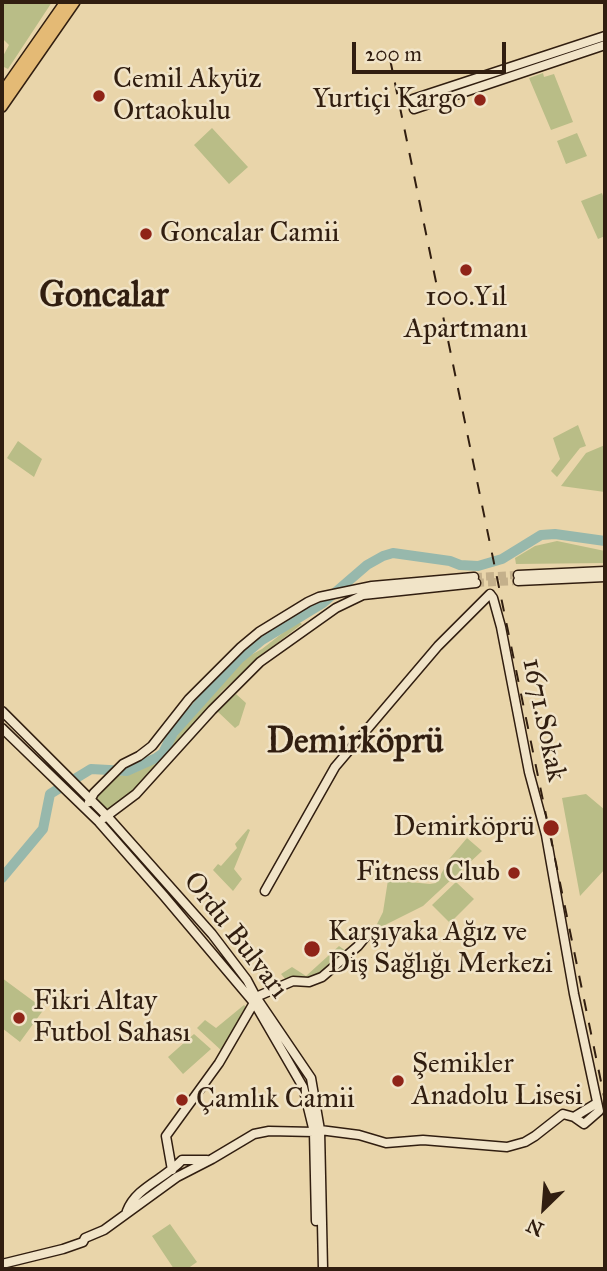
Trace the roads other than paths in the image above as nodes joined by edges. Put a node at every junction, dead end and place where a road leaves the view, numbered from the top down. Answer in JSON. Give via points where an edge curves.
{"nodes":[{"id":1,"x":65,"y":2,"type":"edge"},
{"id":2,"x":75,"y":2,"type":"edge"},
{"id":3,"x":605,"y":36,"type":"edge"},
{"id":4,"x":605,"y":46,"type":"edge"},
{"id":5,"x":2,"y":91,"type":"edge"},
{"id":6,"x":413,"y":99,"type":"dead end"},
{"id":7,"x":3,"y":104,"type":"edge"},
{"id":8,"x":414,"y":109,"type":"dead end"},
{"id":9,"x":605,"y":571,"type":"edge"},
{"id":10,"x":605,"y":577,"type":"edge"},
{"id":11,"x":2,"y":710,"type":"edge"},
{"id":12,"x":2,"y":728,"type":"edge"},
{"id":13,"x":91,"y":800,"type":"junction"},
{"id":14,"x":84,"y":808,"type":"junction"},
{"id":15,"x":107,"y":816,"type":"junction"},
{"id":16,"x":99,"y":822,"type":"junction"},
{"id":17,"x":265,"y":891,"type":"dead end"},
{"id":18,"x":367,"y":935,"type":"dead end"},
{"id":19,"x":255,"y":1001,"type":"junction"},
{"id":20,"x":317,"y":1131,"type":"junction"},
{"id":21,"x":212,"y":1159,"type":"junction"},
{"id":22,"x":173,"y":1170,"type":"junction"},
{"id":23,"x":127,"y":1211,"type":"junction"},
{"id":24,"x":321,"y":1240,"type":"junction"},
{"id":25,"x":2,"y":1264,"type":"edge"},
{"id":26,"x":323,"y":1269,"type":"edge"}],
"edges":[{"from":1,"to":5,"type":"main road"},
{"from":2,"to":7,"type":"main road"},
{"from":3,"to":6,"type":"street"},
{"from":4,"to":8,"type":"street"},
{"from":5,"to":7,"type":"main road"},
{"from":9,"to":10,"type":"street","via":[[518,578]]},
{"from":11,"to":13,"type":"street","name":"Ordu Bulvarı"},
{"from":12,"to":14,"type":"street","name":"Ordu Bulvarı"},
{"from":13,"to":14,"type":"street"},
{"from":13,"to":15,"type":"street","name":"Ordu Bulvarı"},
{"from":13,"to":15,"type":"street","via":[[123,764],[152,746],[189,699],[241,647],[319,597],[372,586],[475,580],[363,595],[336,608],[260,662],[136,794]]},
{"from":14,"to":16,"type":"street","name":"Ordu Bulvarı"},
{"from":15,"to":16,"type":"street"},
{"from":15,"to":19,"type":"street","name":"Ordu Bulvarı","via":[[212,934],[247,980]]},
{"from":16,"to":19,"type":"street","name":"Ordu Bulvarı"},
{"from":17,"to":20,"type":"street","name":"1671.Sokak","via":[[335,767],[438,646],[490,594],[546,835],[597,1103],[574,1117],[563,1114],[526,1142],[507,1147],[423,1140],[386,1143]]},
{"from":18,"to":19,"type":"street","via":[[322,977],[293,981]]},
{"from":19,"to":20,"type":"street","name":"Ordu Bulvarı","via":[[311,1078]]},
{"from":19,"to":22,"type":"street","via":[[219,1063],[166,1136]]},
{"from":20,"to":21,"type":"street","via":[[254,1134]]},
{"from":20,"to":24,"type":"street","name":"Ordu Bulvarı"},
{"from":20,"to":24,"type":"street","name":"Ordu Bulvarı","via":[[316,1231]]},
{"from":21,"to":22,"type":"street","via":[[182,1160]]},
{"from":21,"to":23,"type":"street"},
{"from":22,"to":23,"type":"street","via":[[132,1199]]},
{"from":23,"to":25,"type":"street","via":[[83,1242]]},
{"from":24,"to":26,"type":"street","name":"Ordu Bulvarı"}]}
